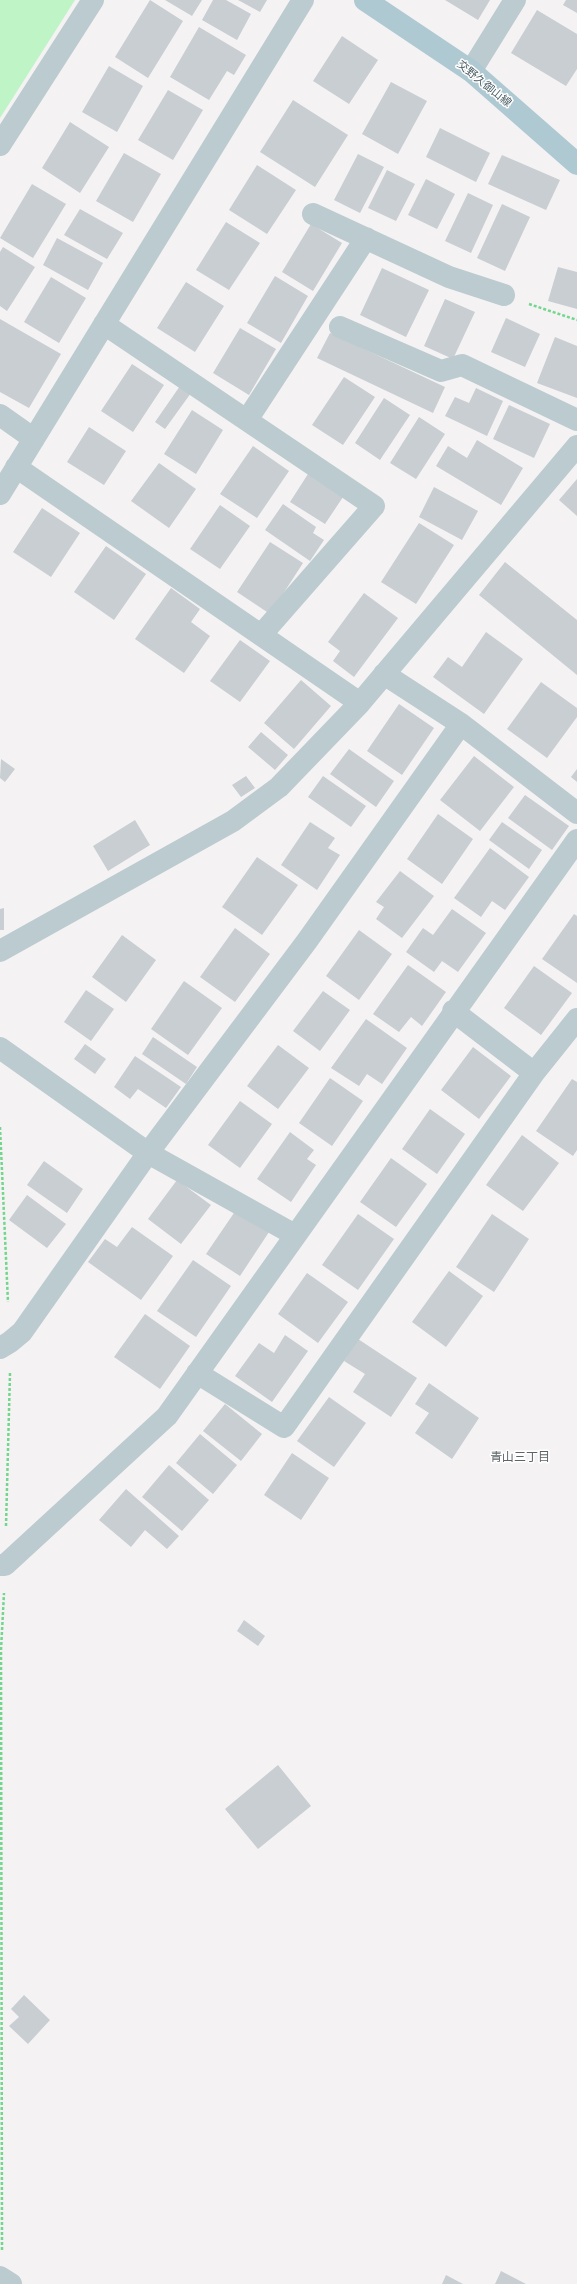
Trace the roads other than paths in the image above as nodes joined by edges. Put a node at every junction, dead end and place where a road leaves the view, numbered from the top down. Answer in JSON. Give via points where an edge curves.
{"nodes":[{"id":1,"x":93,"y":0,"type":"edge"},
{"id":2,"x":303,"y":0,"type":"edge"},
{"id":3,"x":365,"y":0,"type":"edge"},
{"id":4,"x":515,"y":0,"type":"edge"},
{"id":5,"x":471,"y":71,"type":"junction"},
{"id":6,"x":0,"y":145,"type":"edge"},
{"id":7,"x":577,"y":164,"type":"edge"},
{"id":8,"x":313,"y":214,"type":"dead end"},
{"id":9,"x":366,"y":238,"type":"junction"},
{"id":10,"x":504,"y":295,"type":"road end"},
{"id":11,"x":104,"y":324,"type":"junction"},
{"id":12,"x":340,"y":327,"type":"dead end"},
{"id":13,"x":0,"y":415,"type":"edge"},
{"id":14,"x":247,"y":420,"type":"junction"},
{"id":15,"x":577,"y":420,"type":"edge"},
{"id":16,"x":34,"y":439,"type":"junction"},
{"id":17,"x":577,"y":446,"type":"edge"},
{"id":18,"x":16,"y":467,"type":"junction"},
{"id":19,"x":0,"y":494,"type":"edge"},
{"id":20,"x":261,"y":635,"type":"junction"},
{"id":21,"x":384,"y":674,"type":"junction"},
{"id":22,"x":360,"y":703,"type":"junction"},
{"id":23,"x":461,"y":724,"type":"junction"},
{"id":24,"x":577,"y":813,"type":"edge"},
{"id":25,"x":577,"y":840,"type":"edge"},
{"id":26,"x":0,"y":951,"type":"edge"},
{"id":27,"x":453,"y":1011,"type":"junction"},
{"id":28,"x":577,"y":1019,"type":"edge"},
{"id":29,"x":0,"y":1048,"type":"edge"},
{"id":30,"x":534,"y":1073,"type":"junction"},
{"id":31,"x":148,"y":1153,"type":"junction"},
{"id":32,"x":295,"y":1235,"type":"junction"},
{"id":33,"x":5,"y":1345,"type":"edge"},
{"id":34,"x":197,"y":1374,"type":"junction"},
{"id":35,"x":3,"y":1565,"type":"edge"}],
"edges":[{"from":1,"to":6,"type":"street"},
{"from":2,"to":11,"type":"street"},
{"from":3,"to":5,"type":"main road","name":"交野久御山線"},
{"from":4,"to":5,"type":"street"},
{"from":5,"to":7,"type":"main road","name":"交野久御山線"},
{"from":8,"to":9,"type":"street"},
{"from":9,"to":10,"type":"street","via":[[449,277]]},
{"from":9,"to":14,"type":"street"},
{"from":11,"to":14,"type":"street"},
{"from":11,"to":16,"type":"street"},
{"from":12,"to":15,"type":"street","via":[[441,371],[462,365]]},
{"from":13,"to":16,"type":"street"},
{"from":14,"to":20,"type":"street","via":[[374,506]]},
{"from":16,"to":18,"type":"street"},
{"from":17,"to":21,"type":"street"},
{"from":18,"to":19,"type":"street"},
{"from":18,"to":20,"type":"street"},
{"from":20,"to":22,"type":"street"},
{"from":21,"to":22,"type":"street"},
{"from":21,"to":23,"type":"street"},
{"from":22,"to":26,"type":"street","via":[[279,787],[233,821]]},
{"from":23,"to":24,"type":"street"},
{"from":23,"to":31,"type":"street","via":[[307,941]]},
{"from":25,"to":27,"type":"street"},
{"from":27,"to":30,"type":"street"},
{"from":27,"to":32,"type":"street"},
{"from":28,"to":30,"type":"street"},
{"from":29,"to":31,"type":"street"},
{"from":30,"to":34,"type":"street","via":[[284,1427]]},
{"from":31,"to":32,"type":"street"},
{"from":31,"to":33,"type":"street","via":[[22,1332]]},
{"from":32,"to":34,"type":"street"},
{"from":34,"to":35,"type":"street","via":[[167,1416]]}]}
